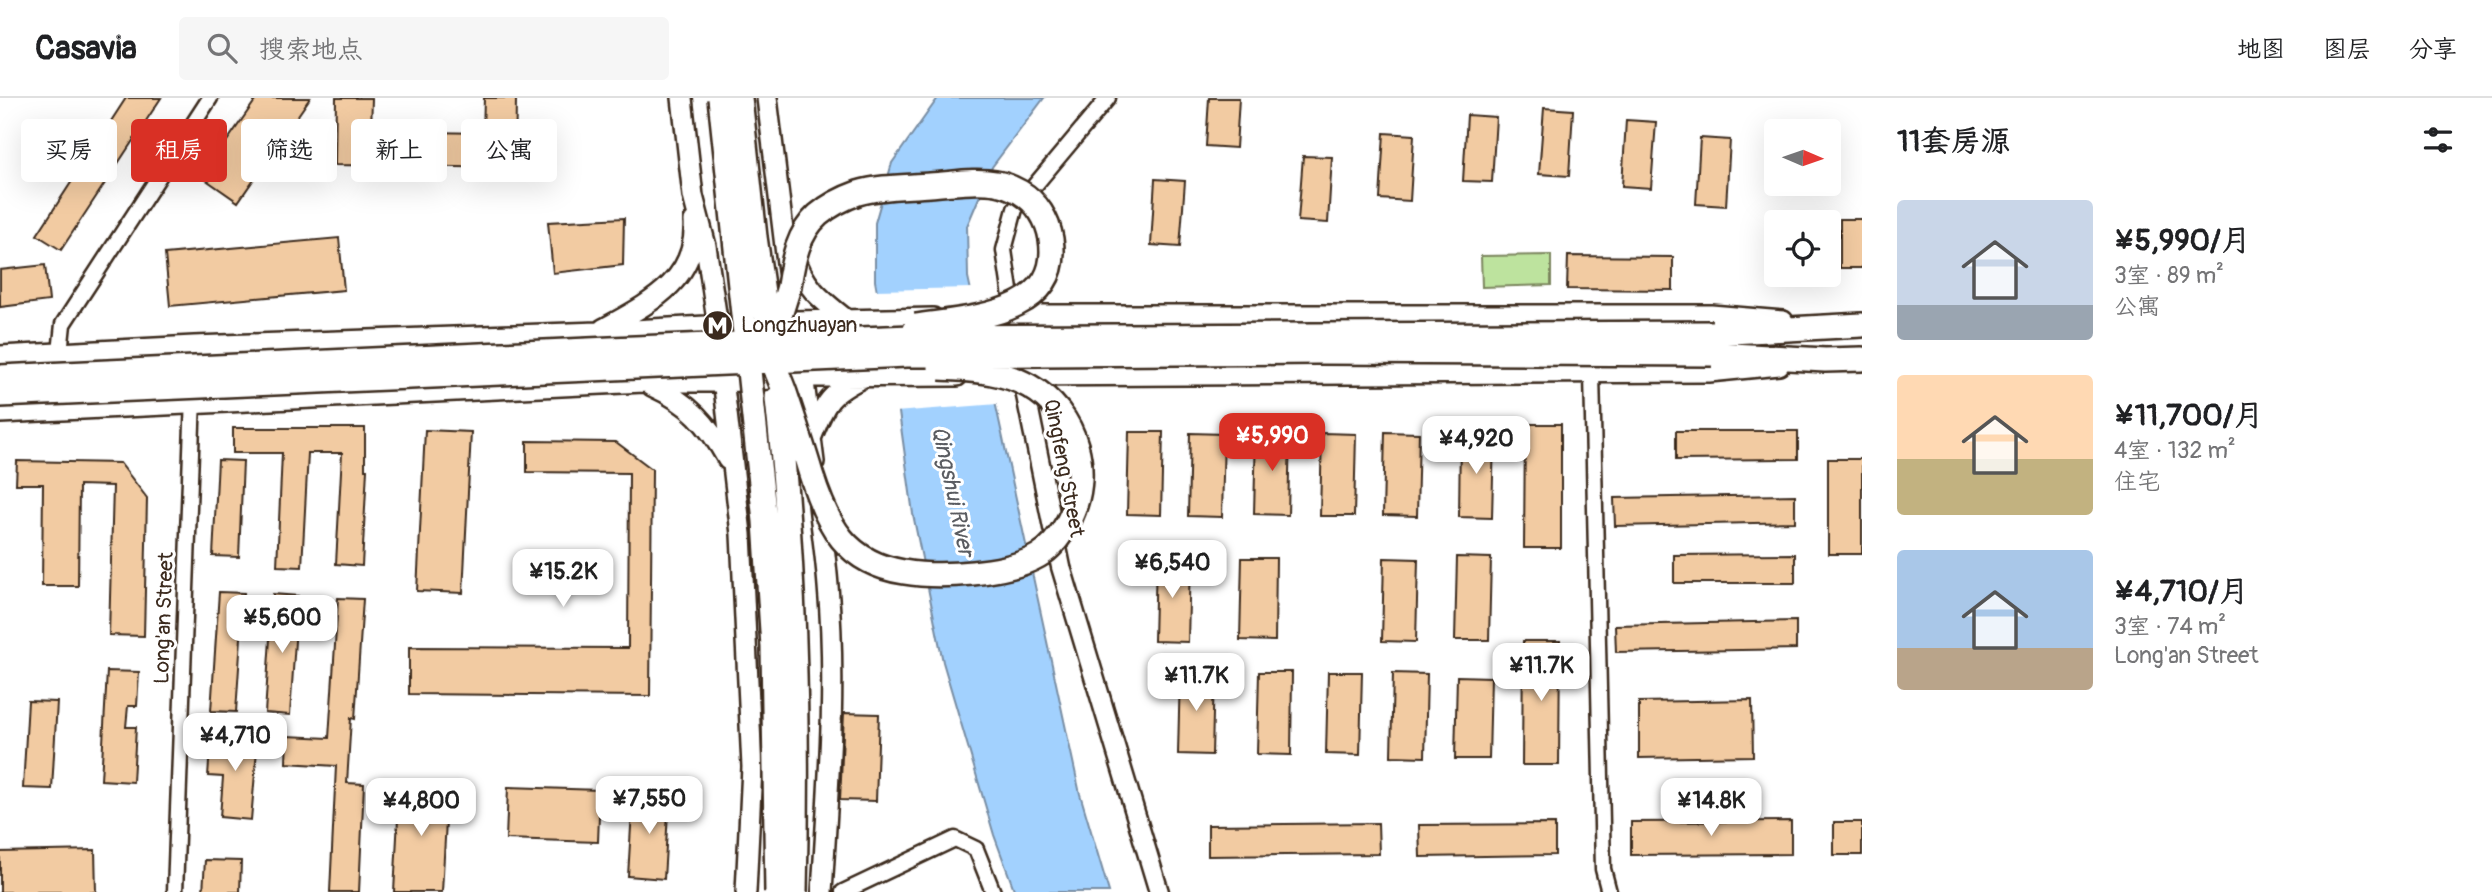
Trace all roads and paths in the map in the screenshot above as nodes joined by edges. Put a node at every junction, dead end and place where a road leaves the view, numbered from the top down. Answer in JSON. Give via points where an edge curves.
{"nodes":[{"id":1,"x":210,"y":98,"type":"edge"},
{"id":2,"x":682,"y":98,"type":"edge"},
{"id":3,"x":720,"y":98,"type":"edge"},
{"id":4,"x":740,"y":98,"type":"edge"},
{"id":5,"x":767,"y":98,"type":"edge"},
{"id":6,"x":1108,"y":98,"type":"edge"},
{"id":7,"x":693,"y":195,"type":"junction"},
{"id":8,"x":781,"y":209,"type":"junction"},
{"id":9,"x":1014,"y":314,"type":"junction"},
{"id":10,"x":847,"y":320,"type":"junction"},
{"id":11,"x":794,"y":321,"type":"junction"},
{"id":12,"x":1830,"y":325,"type":"junction"},
{"id":13,"x":1862,"y":325,"type":"edge"},
{"id":14,"x":719,"y":327,"type":"junction"},
{"id":15,"x":598,"y":332,"type":"junction"},
{"id":16,"x":1712,"y":343,"type":"junction"},
{"id":17,"x":194,"y":345,"type":"junction"},
{"id":18,"x":821,"y":350,"type":"junction"},
{"id":19,"x":60,"y":353,"type":"junction"},
{"id":20,"x":772,"y":353,"type":"junction"},
{"id":21,"x":0,"y":356,"type":"edge"},
{"id":22,"x":1862,"y":359,"type":"edge"},
{"id":23,"x":1825,"y":360,"type":"junction"},
{"id":24,"x":1592,"y":373,"type":"junction"},
{"id":25,"x":1022,"y":376,"type":"junction"},
{"id":26,"x":0,"y":377,"type":"edge"},
{"id":27,"x":804,"y":377,"type":"junction"},
{"id":28,"x":870,"y":377,"type":"junction"},
{"id":29,"x":644,"y":382,"type":"junction"},
{"id":30,"x":723,"y":382,"type":"junction"},
{"id":31,"x":0,"y":394,"type":"edge"},
{"id":32,"x":193,"y":403,"type":"junction"},
{"id":33,"x":0,"y":413,"type":"edge"},
{"id":34,"x":811,"y":437,"type":"junction"},
{"id":35,"x":733,"y":469,"type":"junction"},
{"id":36,"x":174,"y":892,"type":"edge"},
{"id":37,"x":746,"y":892,"type":"edge"},
{"id":38,"x":777,"y":892,"type":"edge"},
{"id":39,"x":795,"y":892,"type":"edge"},
{"id":40,"x":822,"y":892,"type":"edge"},
{"id":41,"x":843,"y":892,"type":"edge"},
{"id":42,"x":993,"y":892,"type":"edge"},
{"id":43,"x":1159,"y":892,"type":"edge"},
{"id":44,"x":1609,"y":892,"type":"edge"}],
"edges":[{"from":1,"to":19,"type":"street","via":[[63,324]]},
{"from":2,"to":7,"type":"main road"},
{"from":3,"to":38,"type":"main road","bridge":true,"via":[[765,521],[773,648]]},
{"from":4,"to":20,"type":"main road","bridge":true},
{"from":5,"to":8,"type":"main road"},
{"from":6,"to":9,"type":"street","via":[[1015,209],[1004,250]]},
{"from":7,"to":14,"type":"main road"},
{"from":7,"to":15,"type":"main road","via":[[695,231],[691,256],[681,273],[662,293]]},
{"from":8,"to":10,"type":"main road","via":[[803,280]]},
{"from":8,"to":11,"type":"main road"},
{"from":9,"to":10,"type":"main road","bridge":true},
{"from":9,"to":12,"type":"main road","via":[[1711,315]]},
{"from":10,"to":11,"type":"main road"},
{"from":11,"to":14,"type":"main road"},
{"from":11,"to":27,"type":"main road"},
{"from":12,"to":13,"type":"main road"},
{"from":12,"to":16,"type":"main road"},
{"from":14,"to":15,"type":"main road"},
{"from":14,"to":30,"type":"main road"},
{"from":15,"to":17,"type":"main road"},
{"from":16,"to":18,"type":"main road","bridge":true,"via":[[1317,352],[906,355]]},
{"from":16,"to":23,"type":"main road"},
{"from":17,"to":19,"type":"main road"},
{"from":17,"to":32,"type":"street","name":"Long'an Street"},
{"from":18,"to":20,"type":"main road","bridge":true,"via":[[993,315],[1025,301],[1052,266],[1044,215],[1019,191],[979,181],[860,192],[834,203],[802,234]]},
{"from":18,"to":20,"type":"main road","bridge":true,"via":[[994,372],[1030,386],[1061,414],[1080,459],[1077,505],[1054,543],[1027,562],[995,571],[912,573],[879,566],[862,556],[833,529]]},
{"from":18,"to":26,"type":"main road","bridge":true},
{"from":18,"to":31,"type":"main road","bridge":true},
{"from":19,"to":21,"type":"main road"},
{"from":20,"to":39,"type":"main road","bridge":true,"via":[[794,600]]},
{"from":22,"to":23,"type":"main road"},
{"from":23,"to":24,"type":"main road","via":[[1709,372]]},
{"from":24,"to":25,"type":"main road"},
{"from":24,"to":44,"type":"street","via":[[1604,869]]},
{"from":25,"to":28,"type":"main road","bridge":true},
{"from":25,"to":43,"type":"street","name":"Qingfeng Street","via":[[1061,567]]},
{"from":27,"to":28,"type":"main road"},
{"from":27,"to":30,"type":"main road"},
{"from":27,"to":34,"type":"main road"},
{"from":28,"to":34,"type":"main road","via":[[847,385],[826,402]]},
{"from":29,"to":30,"type":"main road"},
{"from":29,"to":32,"type":"main road"},
{"from":29,"to":35,"type":"main road","via":[[689,407]]},
{"from":30,"to":35,"type":"main road"},
{"from":32,"to":33,"type":"main road"},
{"from":32,"to":36,"type":"street","name":"Long'an Street"},
{"from":34,"to":40,"type":"main road","via":[[829,587],[831,675]]},
{"from":35,"to":37,"type":"main road","via":[[741,534],[752,767]]},
{"from":41,"to":42,"type":"street","via":[[955,839],[976,849]]}]}
